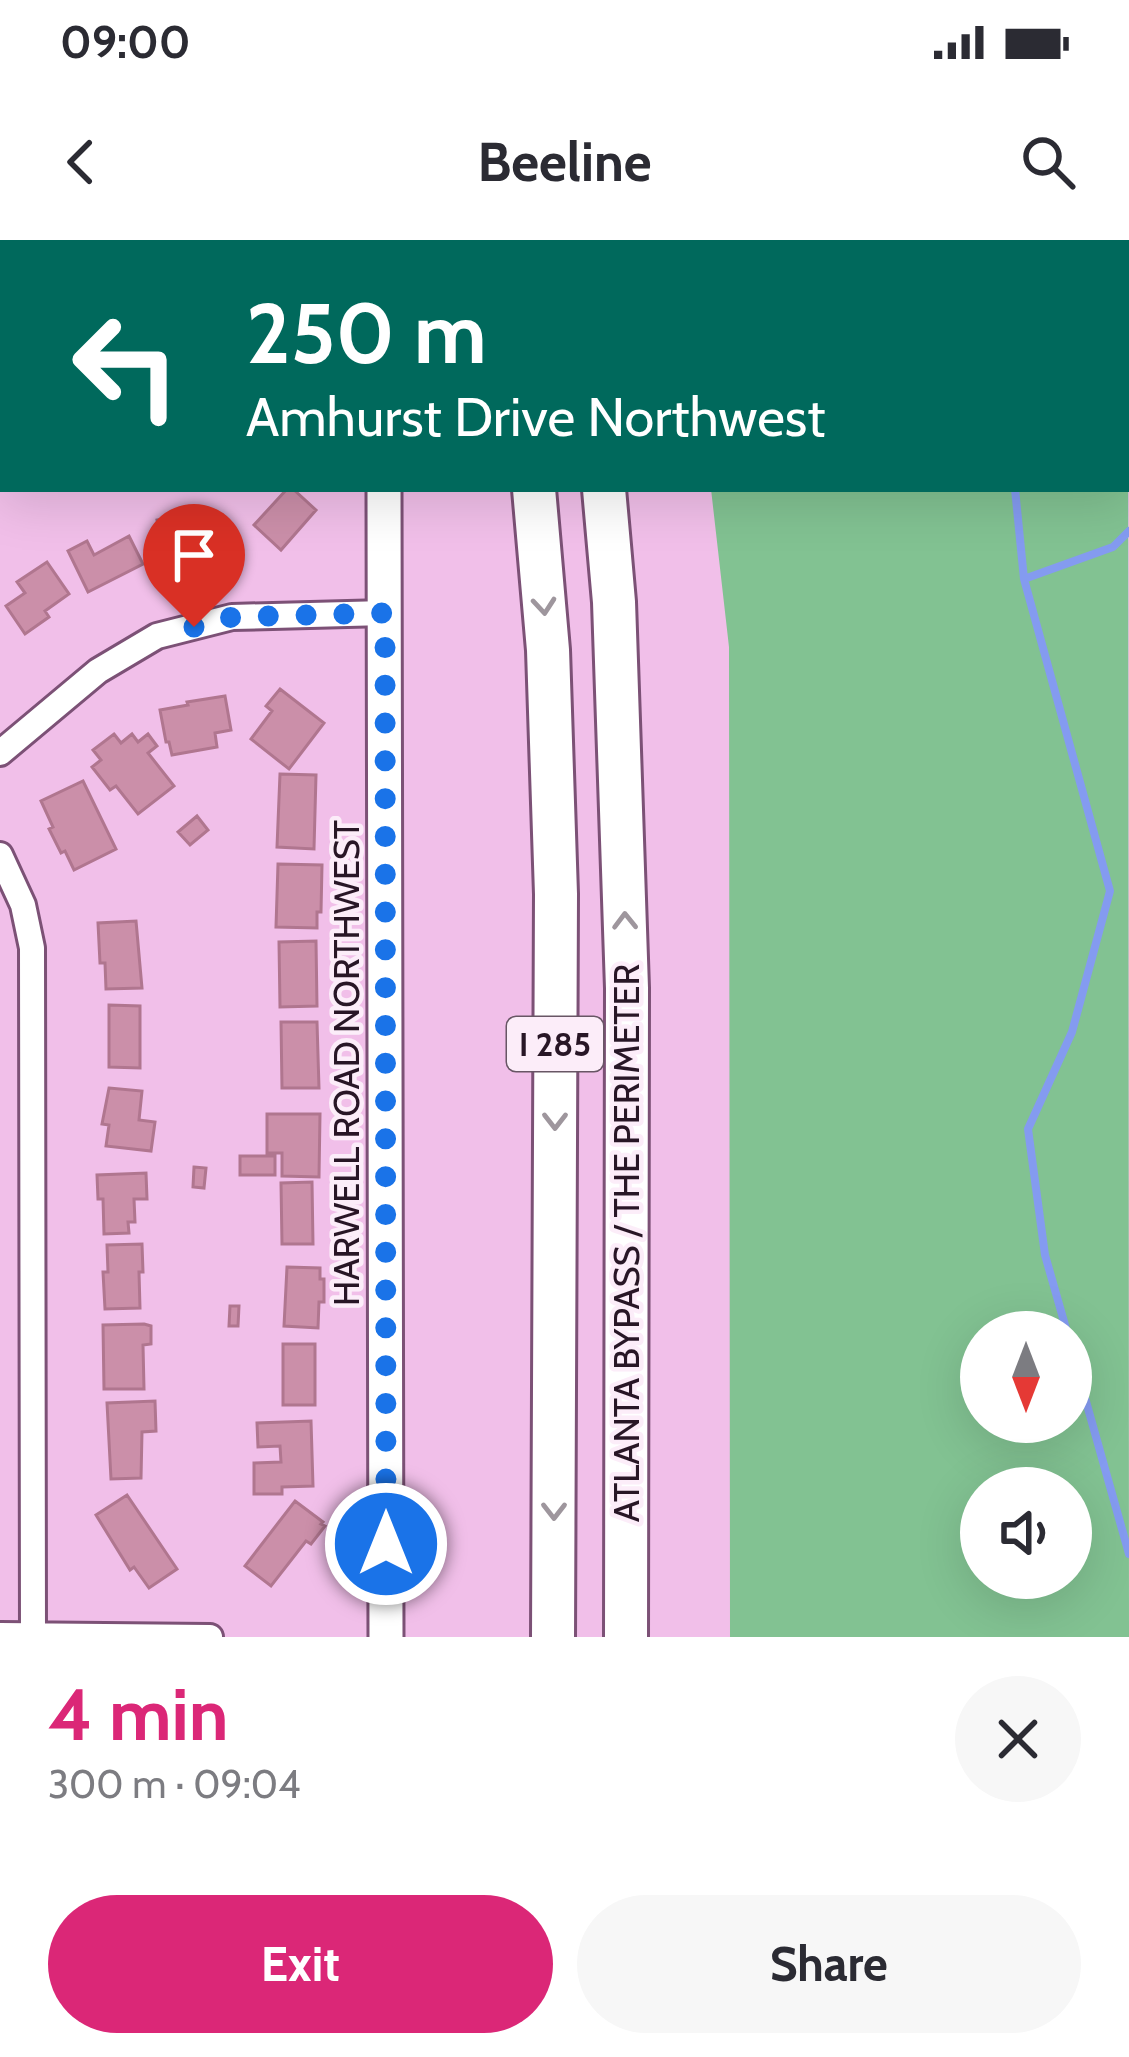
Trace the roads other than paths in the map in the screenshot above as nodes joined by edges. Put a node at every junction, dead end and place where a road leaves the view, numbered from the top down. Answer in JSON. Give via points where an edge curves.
{"nodes":[{"id":1,"x":384,"y":492,"type":"edge"},
{"id":2,"x":534,"y":492,"type":"edge"},
{"id":3,"x":604,"y":492,"type":"edge"},
{"id":4,"x":385,"y":613,"type":"junction"},
{"id":5,"x":0,"y":753,"type":"edge"},
{"id":6,"x":0,"y":855,"type":"edge"},
{"id":7,"x":0,"y":1635,"type":"edge"},
{"id":8,"x":33,"y":1636,"type":"edge"},
{"id":9,"x":210,"y":1637,"type":"edge"},
{"id":10,"x":386,"y":1637,"type":"edge"},
{"id":11,"x":553,"y":1637,"type":"edge"},
{"id":12,"x":626,"y":1637,"type":"edge"}],
"edges":[{"from":1,"to":4,"type":"street","name":"HARWELL ROAD NORTHWEST"},
{"from":2,"to":11,"type":"highway","name":"ATLANTA BYPASS / THE PERIMETER","number":"I 285","one_way":true,"via":[[556,894]]},
{"from":12,"to":3,"type":"highway","name":"ATLANTA BYPASS / THE PERIMETER","number":"I 285","one_way":true,"via":[[627,988]]},
{"from":4,"to":5,"type":"street","via":[[232,617],[157,636],[98,671]]},
{"from":4,"to":10,"type":"street","name":"HARWELL ROAD NORTHWEST"},
{"from":6,"to":8,"type":"street","via":[[32,948]]},
{"from":7,"to":8,"type":"street"},
{"from":8,"to":9,"type":"street"}]}
